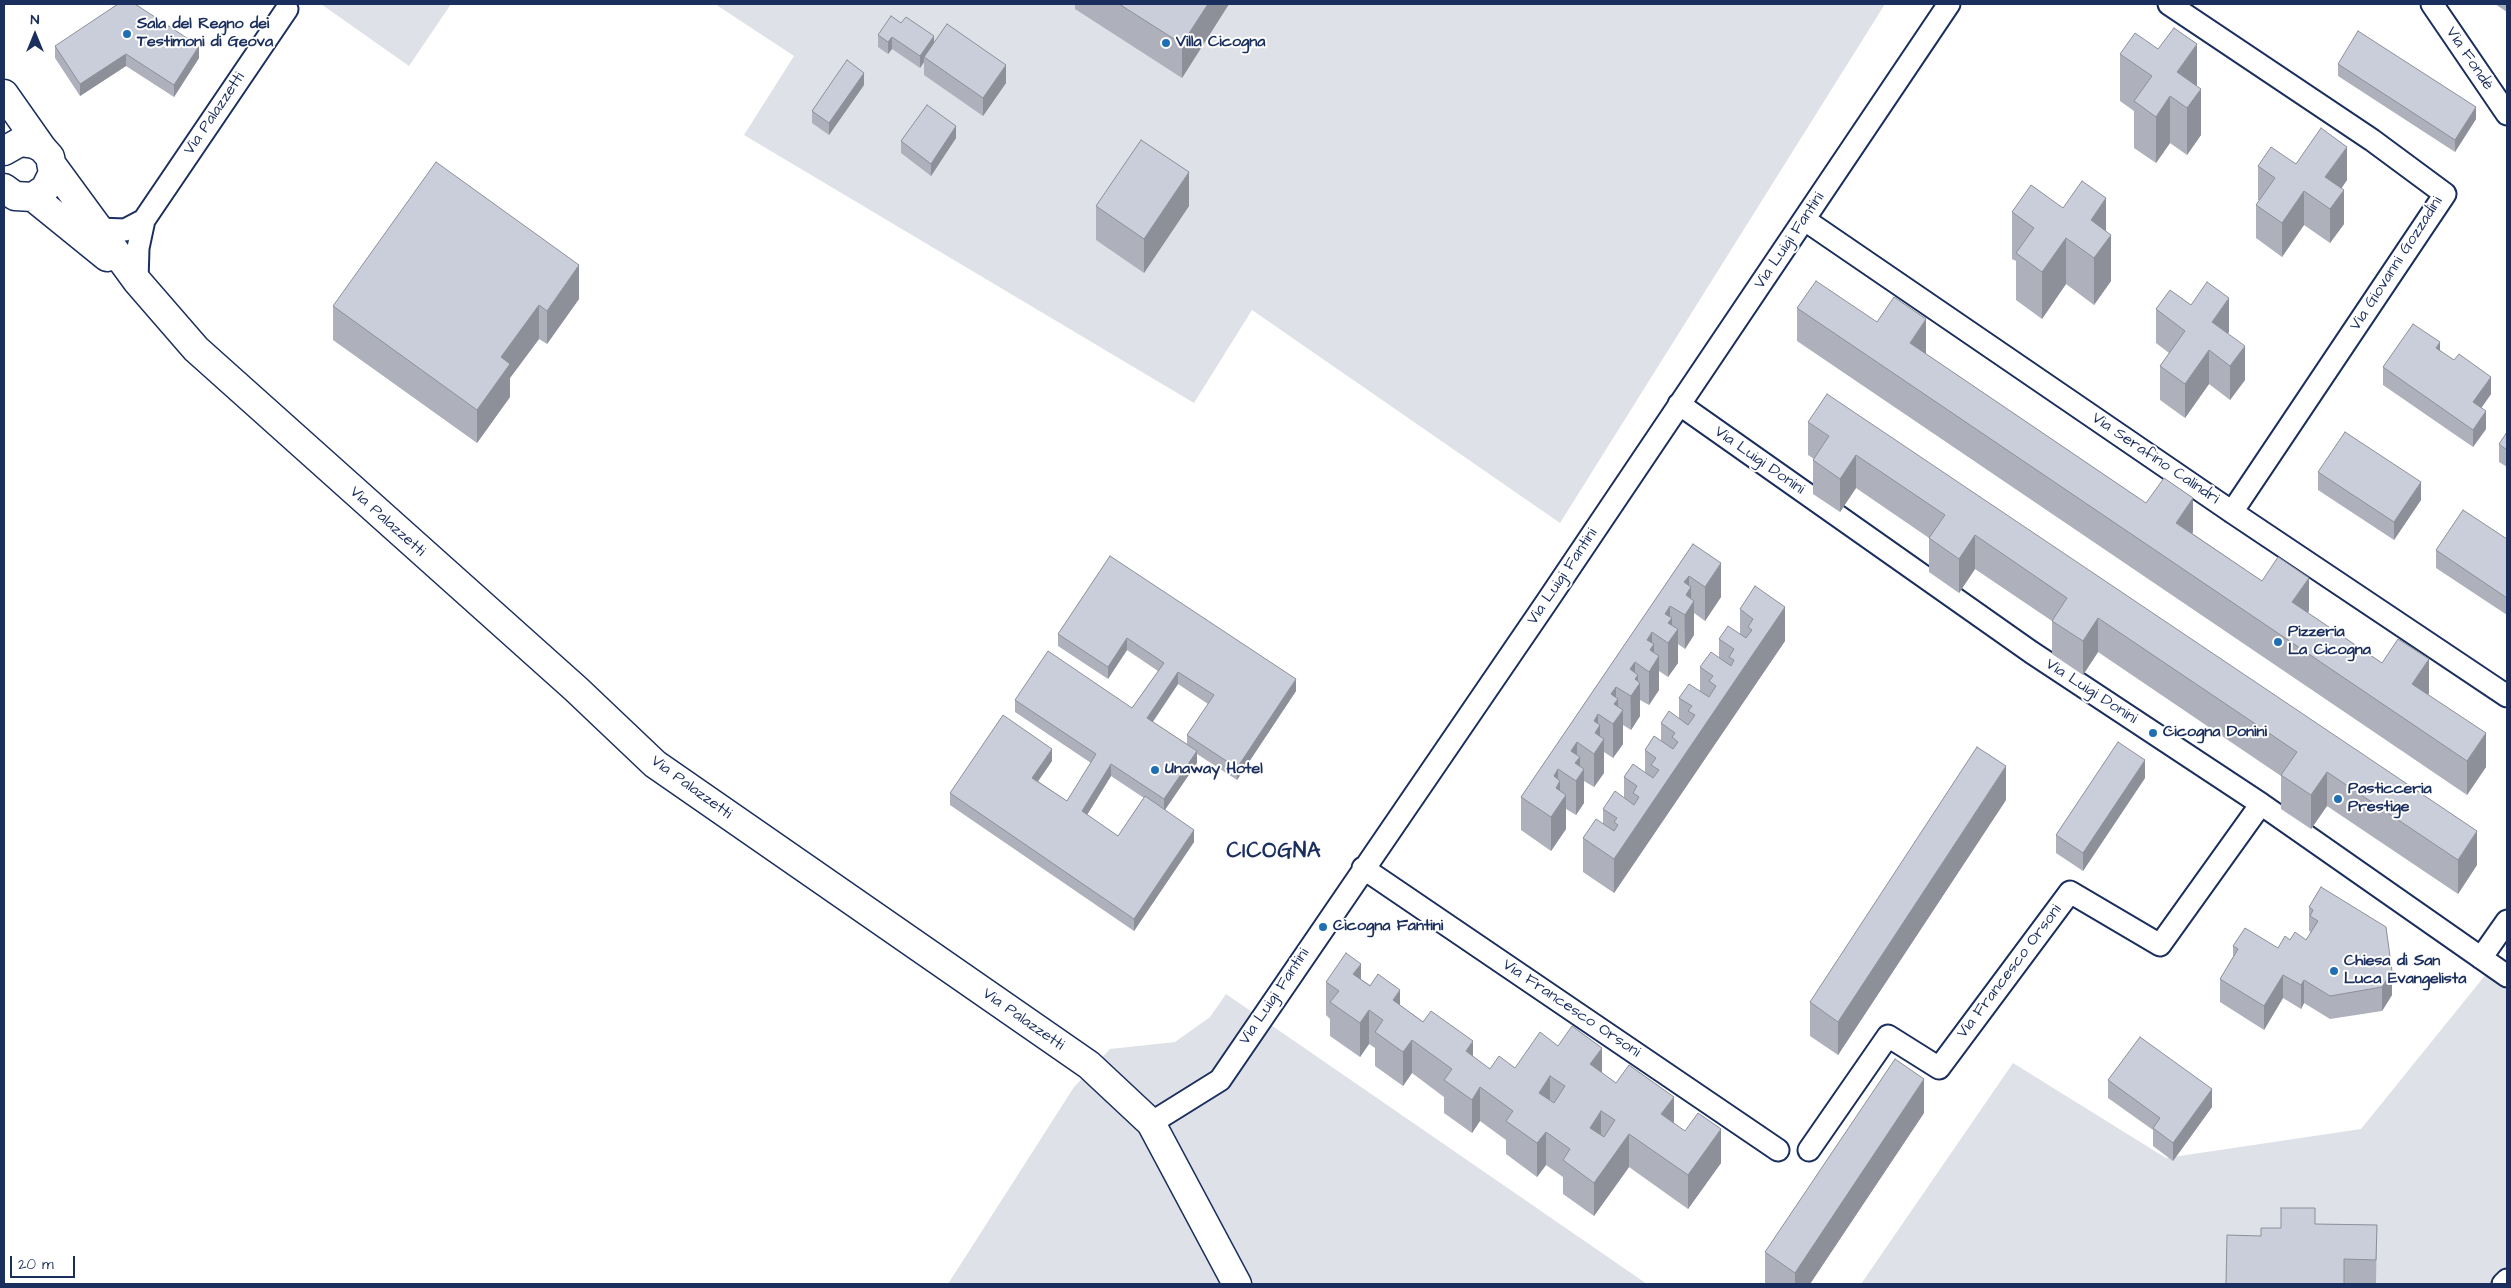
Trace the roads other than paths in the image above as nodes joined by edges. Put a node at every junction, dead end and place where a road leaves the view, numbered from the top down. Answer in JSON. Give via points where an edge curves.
{"nodes":[{"id":1,"x":1949,"y":4,"type":"edge"},
{"id":2,"x":2168,"y":4,"type":"edge"},
{"id":3,"x":2432,"y":4,"type":"edge"},
{"id":4,"x":287,"y":9,"type":"dead end"},
{"id":5,"x":4,"y":94,"type":"edge"},
{"id":6,"x":2507,"y":114,"type":"edge"},
{"id":7,"x":4,"y":151,"type":"edge"},
{"id":8,"x":47,"y":156,"type":"junction"},
{"id":9,"x":14,"y":196,"type":"edge"},
{"id":10,"x":144,"y":220,"type":"junction"},
{"id":11,"x":1805,"y":220,"type":"junction"},
{"id":12,"x":99,"y":229,"type":"junction"},
{"id":13,"x":138,"y":281,"type":"junction"},
{"id":14,"x":1678,"y":404,"type":"junction"},
{"id":15,"x":2232,"y":512,"type":"junction"},
{"id":16,"x":2507,"y":696,"type":"edge"},
{"id":17,"x":2260,"y":804,"type":"junction"},
{"id":18,"x":1363,"y":868,"type":"junction"},
{"id":19,"x":2507,"y":921,"type":"edge"},
{"id":20,"x":2482,"y":958,"type":"junction"},
{"id":21,"x":2507,"y":976,"type":"edge"},
{"id":22,"x":1151,"y":1123,"type":"junction"},
{"id":23,"x":1778,"y":1150,"type":"dead end"},
{"id":24,"x":1809,"y":1150,"type":"dead end"},
{"id":25,"x":2507,"y":1280,"type":"edge"},
{"id":26,"x":1237,"y":1284,"type":"edge"},
{"id":27,"x":2503,"y":1284,"type":"edge"}],
"edges":[{"from":1,"to":11,"type":"street","name":"Via Luigi Fantini"},
{"from":2,"to":15,"type":"street","name":"Via Giovanni Gozzadini","via":[[2372,140],[2445,194]]},
{"from":3,"to":6,"type":"street","name":"Via Fondè"},
{"from":4,"to":10,"type":"street","name":"Via Palazzetti"},
{"from":5,"to":8,"type":"main road","name":"Via Palazzetti"},
{"from":7,"to":8,"type":"main road","via":[[20,142],[34,144]]},
{"from":8,"to":9,"type":"main road","via":[[50,183],[45,189]]},
{"from":8,"to":12,"type":"main road","name":"Via Palazzetti"},
{"from":9,"to":13,"type":"main road","name":"Via Palazzetti"},
{"from":10,"to":12,"type":"street","via":[[126,230]]},
{"from":10,"to":13,"type":"street","name":"Via Palazzetti","via":[[138,248]]},
{"from":11,"to":14,"type":"street","name":"Via Luigi Fantini"},
{"from":11,"to":15,"type":"street","name":"Via Serafino Calindri"},
{"from":12,"to":13,"type":"main road","name":"Via Palazzetti"},
{"from":13,"to":22,"type":"main road","name":"Via Palazzetti","via":[[196,349],[655,764],[1089,1066]]},
{"from":14,"to":17,"type":"street","name":"Via Luigi Donini","via":[[2031,652]]},
{"from":14,"to":18,"type":"street","name":"Via Luigi Fantini","via":[[1546,603]]},
{"from":15,"to":16,"type":"street","name":"Via Serafino Calindri"},
{"from":17,"to":20,"type":"street","name":"Via Luigi Donini"},
{"from":17,"to":24,"type":"street","name":"Via Francesco Orsoni","via":[[2160,945],[2070,892],[1939,1068],[1888,1036]]},
{"from":18,"to":22,"type":"street","name":"Via Luigi Fantini","via":[[1220,1080]]},
{"from":18,"to":23,"type":"street","name":"Via Francesco Orsoni"},
{"from":19,"to":20,"type":"street"},
{"from":20,"to":21,"type":"street","name":"Via Luigi Donini"},
{"from":22,"to":26,"type":"main road","name":"Via Palazzetti"},
{"from":25,"to":27,"type":"street"}]}
